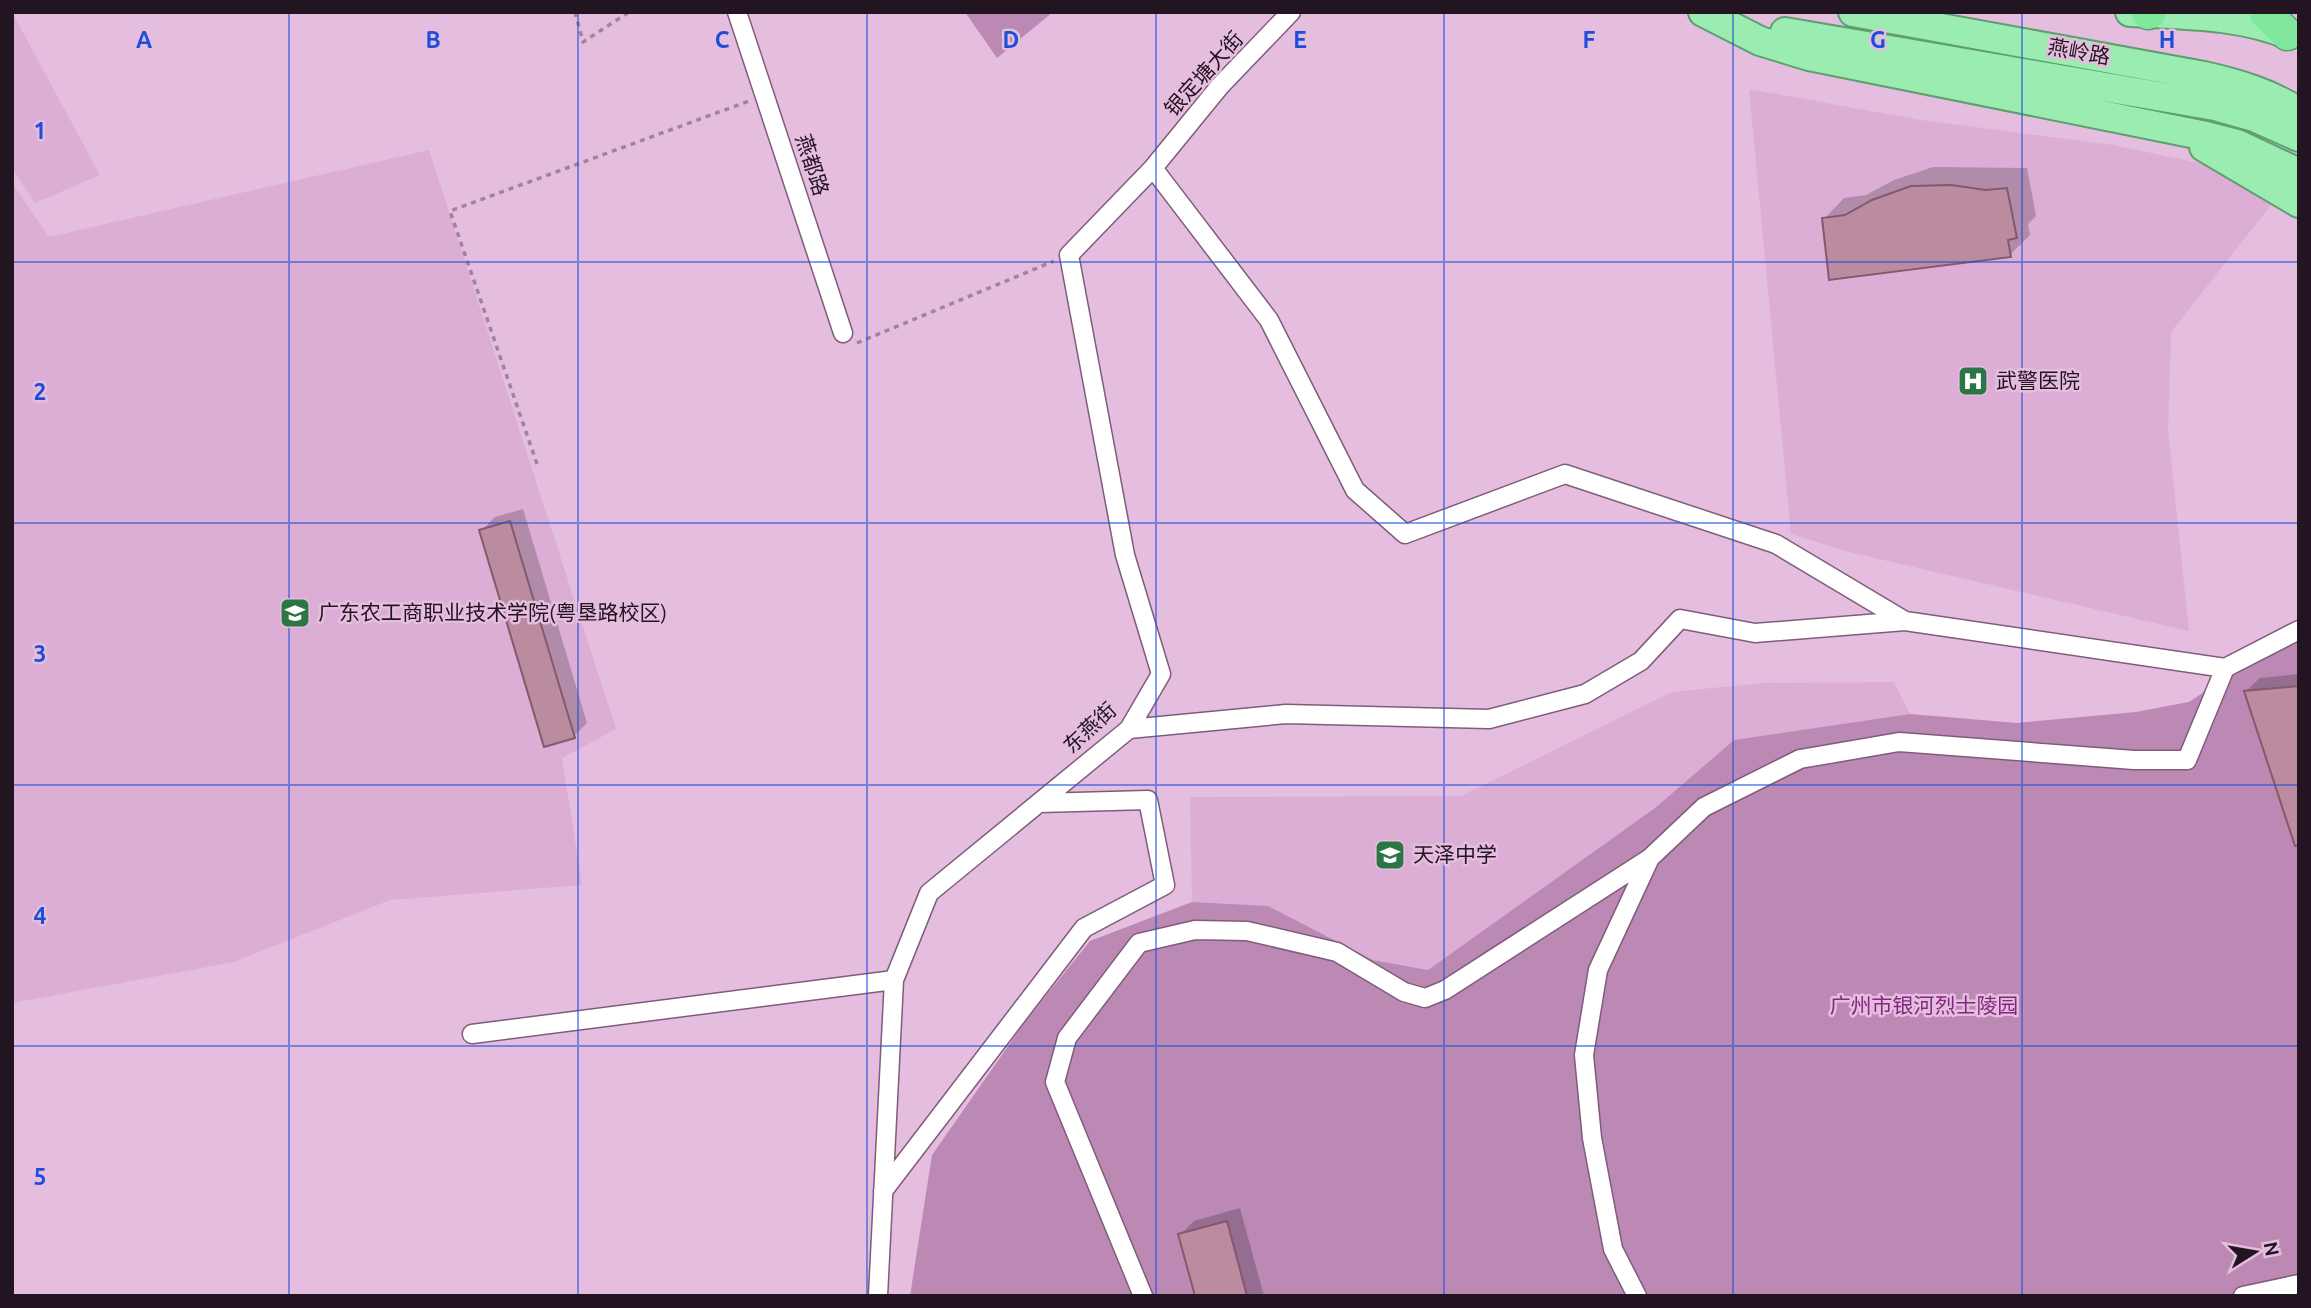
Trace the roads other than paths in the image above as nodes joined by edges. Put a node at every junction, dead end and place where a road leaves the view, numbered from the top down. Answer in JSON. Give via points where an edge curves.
{"nodes":[{"id":1,"x":737,"y":12,"type":"edge"},
{"id":2,"x":1291,"y":12,"type":"edge"},
{"id":3,"x":1703,"y":12,"type":"edge"},
{"id":4,"x":1738,"y":12,"type":"edge"},
{"id":5,"x":1853,"y":12,"type":"edge"},
{"id":6,"x":2130,"y":12,"type":"edge"},
{"id":7,"x":2148,"y":13,"type":"edge"},
{"id":8,"x":2287,"y":31,"type":"edge"},
{"id":9,"x":2299,"y":112,"type":"edge"},
{"id":10,"x":2160,"y":128,"type":"junction"},
{"id":11,"x":2299,"y":137,"type":"edge"},
{"id":12,"x":1153,"y":168,"type":"junction"},
{"id":13,"x":2299,"y":173,"type":"edge"},
{"id":14,"x":2299,"y":203,"type":"edge"},
{"id":15,"x":844,"y":340,"type":"road end"},
{"id":16,"x":1905,"y":621,"type":"junction"},
{"id":17,"x":2299,"y":630,"type":"edge"},
{"id":18,"x":2225,"y":668,"type":"junction"},
{"id":19,"x":1129,"y":729,"type":"junction"},
{"id":20,"x":1039,"y":803,"type":"junction"},
{"id":21,"x":1650,"y":858,"type":"junction"},
{"id":22,"x":894,"y":980,"type":"junction"},
{"id":23,"x":472,"y":1034,"type":"dead end"},
{"id":24,"x":883,"y":1191,"type":"junction"},
{"id":25,"x":2299,"y":1284,"type":"edge"},
{"id":26,"x":878,"y":1296,"type":"edge"},
{"id":27,"x":1143,"y":1296,"type":"edge"},
{"id":28,"x":1637,"y":1296,"type":"edge"},
{"id":29,"x":2243,"y":1296,"type":"edge"}],
"edges":[{"from":1,"to":15,"type":"street","name":"燕都路"},
{"from":2,"to":12,"type":"street","name":"银定塘大街","via":[[1220,86]]},
{"from":3,"to":10,"type":"highway","via":[[1760,41],[1809,56]]},
{"from":4,"to":11,"type":"highway","via":[[1773,30],[2215,106]]},
{"from":5,"to":9,"type":"highway","name":"燕岭路","via":[[2204,76],[2244,86]]},
{"from":6,"to":7,"type":"highway"},
{"from":7,"to":8,"type":"highway","via":[[2222,19]]},
{"from":10,"to":13,"type":"highway","via":[[2237,144]]},
{"from":10,"to":14,"type":"highway","via":[[2212,151]]},
{"from":12,"to":16,"type":"street","via":[[1269,320],[1355,490],[1405,534],[1565,474],[1776,544]]},
{"from":12,"to":19,"type":"street","name":"东燕街","via":[[1069,255],[1125,555],[1161,674]]},
{"from":16,"to":18,"type":"street"},
{"from":16,"to":19,"type":"street","via":[[1755,634],[1680,619],[1641,661],[1586,694],[1489,719],[1286,714]]},
{"from":17,"to":18,"type":"street"},
{"from":18,"to":21,"type":"street","via":[[2187,760],[1899,743],[1822,753],[1779,767],[1704,807]]},
{"from":19,"to":20,"type":"street","name":"东燕街"},
{"from":20,"to":22,"type":"street","name":"东燕街","via":[[929,893]]},
{"from":20,"to":24,"type":"street","via":[[1147,800],[1165,886],[1084,928]]},
{"from":21,"to":27,"type":"street","via":[[1445,990],[1425,998],[1405,992],[1337,952],[1247,931],[1195,930],[1139,943],[1067,1038],[1055,1082]]},
{"from":21,"to":28,"type":"street","via":[[1598,970],[1584,1055],[1592,1138],[1613,1249]]},
{"from":22,"to":23,"type":"street"},
{"from":22,"to":24,"type":"street","name":"东燕街"},
{"from":24,"to":26,"type":"street","name":"东燕街"},
{"from":25,"to":29,"type":"street"}]}
